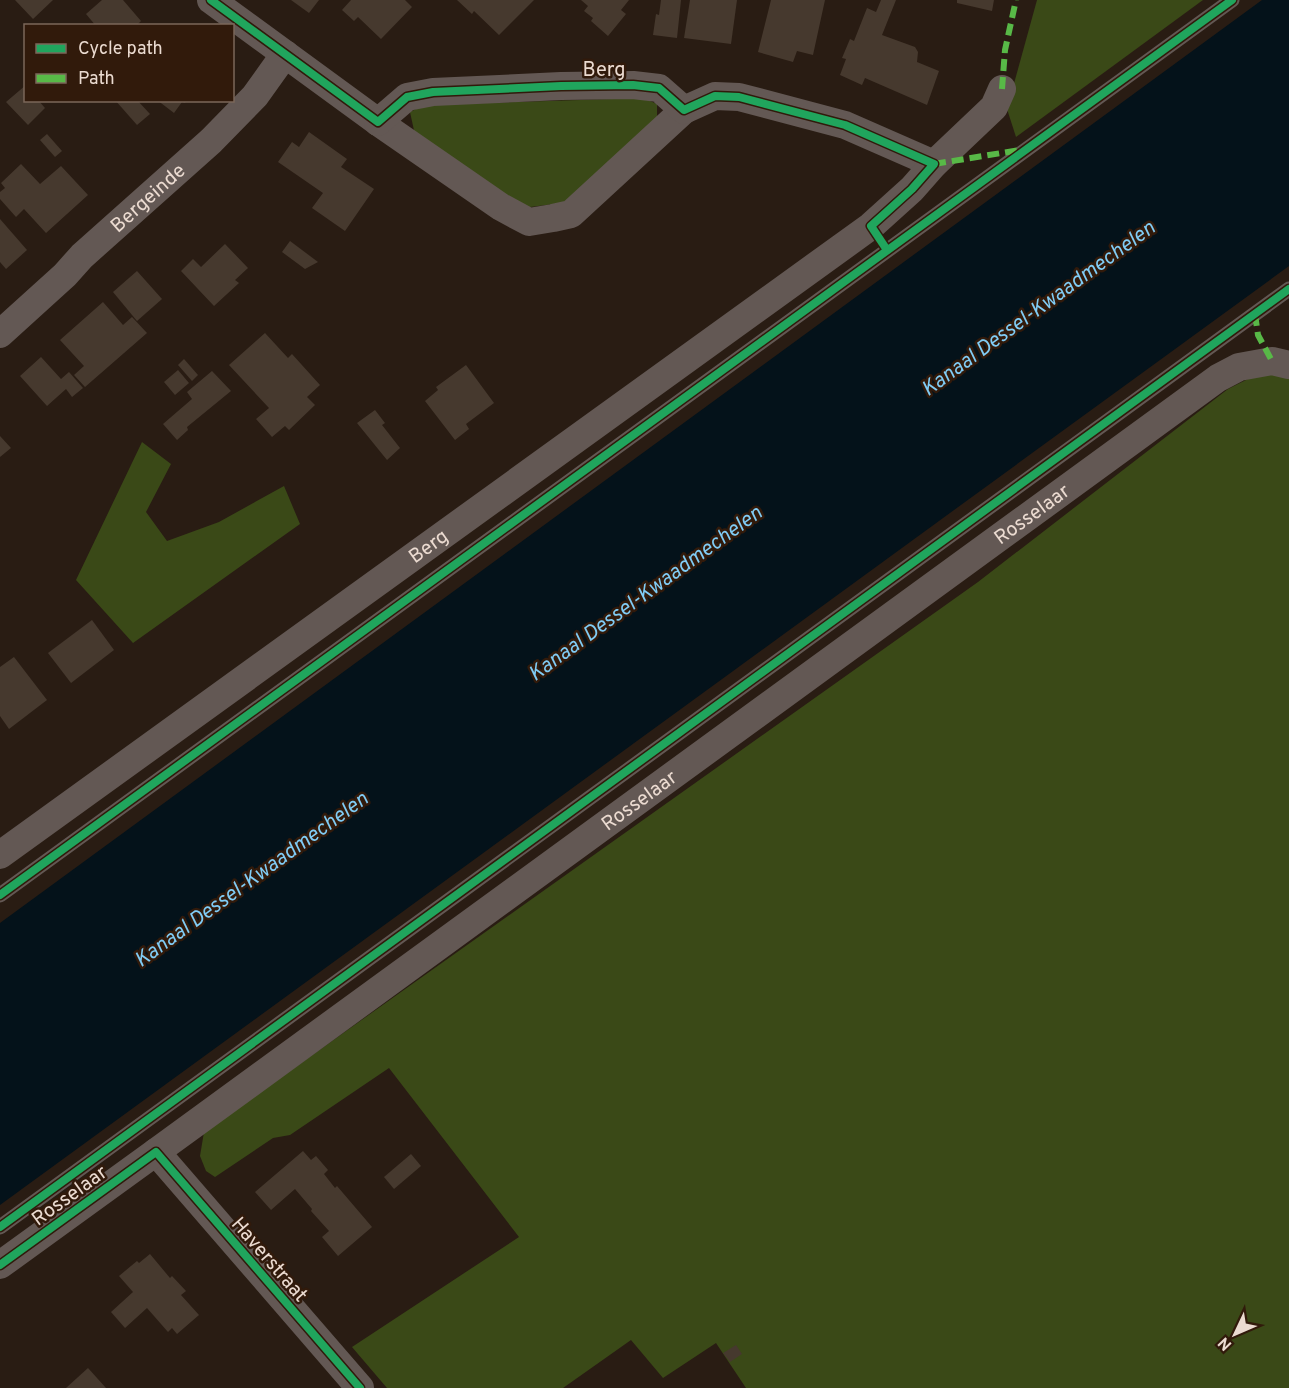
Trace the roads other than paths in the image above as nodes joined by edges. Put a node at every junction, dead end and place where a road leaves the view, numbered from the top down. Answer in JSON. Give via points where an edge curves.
{"nodes":[{"id":1,"x":211,"y":0,"type":"edge"},
{"id":2,"x":1232,"y":0,"type":"edge"},
{"id":3,"x":285,"y":54,"type":"junction"},
{"id":4,"x":1002,"y":89,"type":"dead end"},
{"id":5,"x":684,"y":110,"type":"junction"},
{"id":6,"x":378,"y":122,"type":"junction"},
{"id":7,"x":934,"y":164,"type":"junction"},
{"id":8,"x":1289,"y":289,"type":"edge"},
{"id":9,"x":0,"y":334,"type":"edge"},
{"id":10,"x":1289,"y":364,"type":"edge"},
{"id":11,"x":0,"y":855,"type":"edge"},
{"id":12,"x":0,"y":895,"type":"edge"},
{"id":13,"x":156,"y":1152,"type":"junction"},
{"id":14,"x":0,"y":1227,"type":"edge"},
{"id":15,"x":0,"y":1265,"type":"edge"},
{"id":16,"x":360,"y":1388,"type":"edge"}],
"edges":[{"from":1,"to":3,"type":"street"},
{"from":2,"to":12,"type":"lane"},
{"from":3,"to":6,"type":"street"},
{"from":3,"to":9,"type":"street","name":"Bergeinde","via":[[255,96],[212,141]]},
{"from":4,"to":7,"type":"street","name":"Berg","via":[[994,107]]},
{"from":5,"to":6,"type":"street","name":"Berg","via":[[659,88],[561,86],[433,92],[407,97]]},
{"from":5,"to":6,"type":"street","via":[[571,214],[529,222]]},
{"from":5,"to":7,"type":"street","via":[[715,96],[739,97],[844,125]]},
{"from":7,"to":11,"type":"street","name":"Berg","via":[[871,226]]},
{"from":8,"to":14,"type":"lane"},
{"from":10,"to":13,"type":"street","name":"Rosselaar","via":[[1272,361],[1239,367],[1218,378]]},
{"from":13,"to":15,"type":"street","name":"Rosselaar"},
{"from":13,"to":16,"type":"street","name":"Haverstraat"}]}
